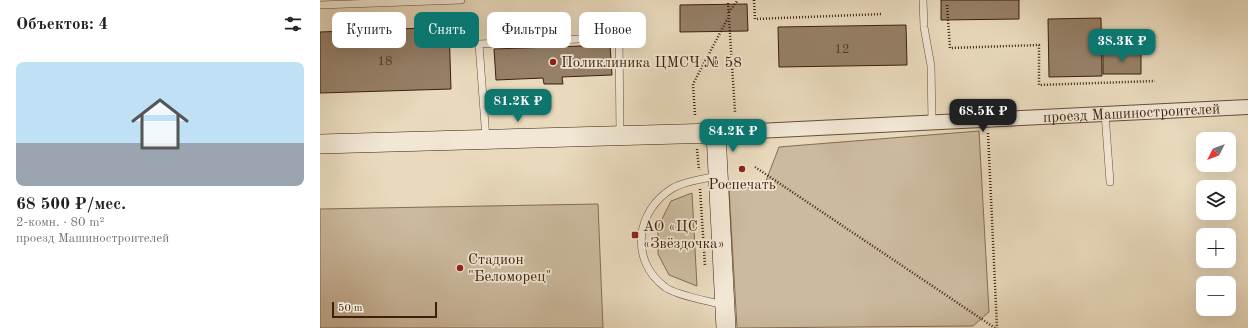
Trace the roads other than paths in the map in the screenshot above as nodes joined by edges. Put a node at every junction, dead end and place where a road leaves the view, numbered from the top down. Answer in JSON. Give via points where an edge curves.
{"nodes":[{"id":1,"x":461,"y":0,"type":"edge"},
{"id":2,"x":923,"y":0,"type":"edge"},
{"id":3,"x":320,"y":5,"type":"edge"},
{"id":4,"x":1248,"y":107,"type":"edge"},
{"id":5,"x":1105,"y":113,"type":"junction"},
{"id":6,"x":932,"y":122,"type":"junction"},
{"id":7,"x":716,"y":133,"type":"junction"},
{"id":8,"x":620,"y":136,"type":"junction"},
{"id":9,"x":486,"y":139,"type":"junction"},
{"id":10,"x":320,"y":144,"type":"edge"},
{"id":11,"x":719,"y":175,"type":"junction"},
{"id":12,"x":1110,"y":182,"type":"dead end"},
{"id":13,"x":725,"y":305,"type":"junction"},
{"id":14,"x":726,"y":328,"type":"edge"}],
"edges":[{"from":1,"to":3,"type":"lane"},
{"from":2,"to":6,"type":"lane","via":[[924,27],[931,66]]},
{"from":4,"to":5,"type":"street","name":"проезд Машиностроителей"},
{"from":5,"to":6,"type":"street","name":"проезд Машиностроителей"},
{"from":5,"to":12,"type":"lane"},
{"from":6,"to":7,"type":"street","name":"проезд Машиностроителей"},
{"from":7,"to":8,"type":"street","name":"проезд Машиностроителей"},
{"from":7,"to":11,"type":"street"},
{"from":8,"to":9,"type":"street","name":"проезд Машиностроителей"},
{"from":8,"to":9,"type":"lane","via":[[619,37],[479,44]]},
{"from":9,"to":10,"type":"street","name":"проезд Машиностроителей"},
{"from":11,"to":13,"type":"street"},
{"from":11,"to":13,"type":"lane","via":[[674,187],[654,203],[643,223],[641,249],[648,270],[666,288]]},
{"from":13,"to":14,"type":"street"}]}
